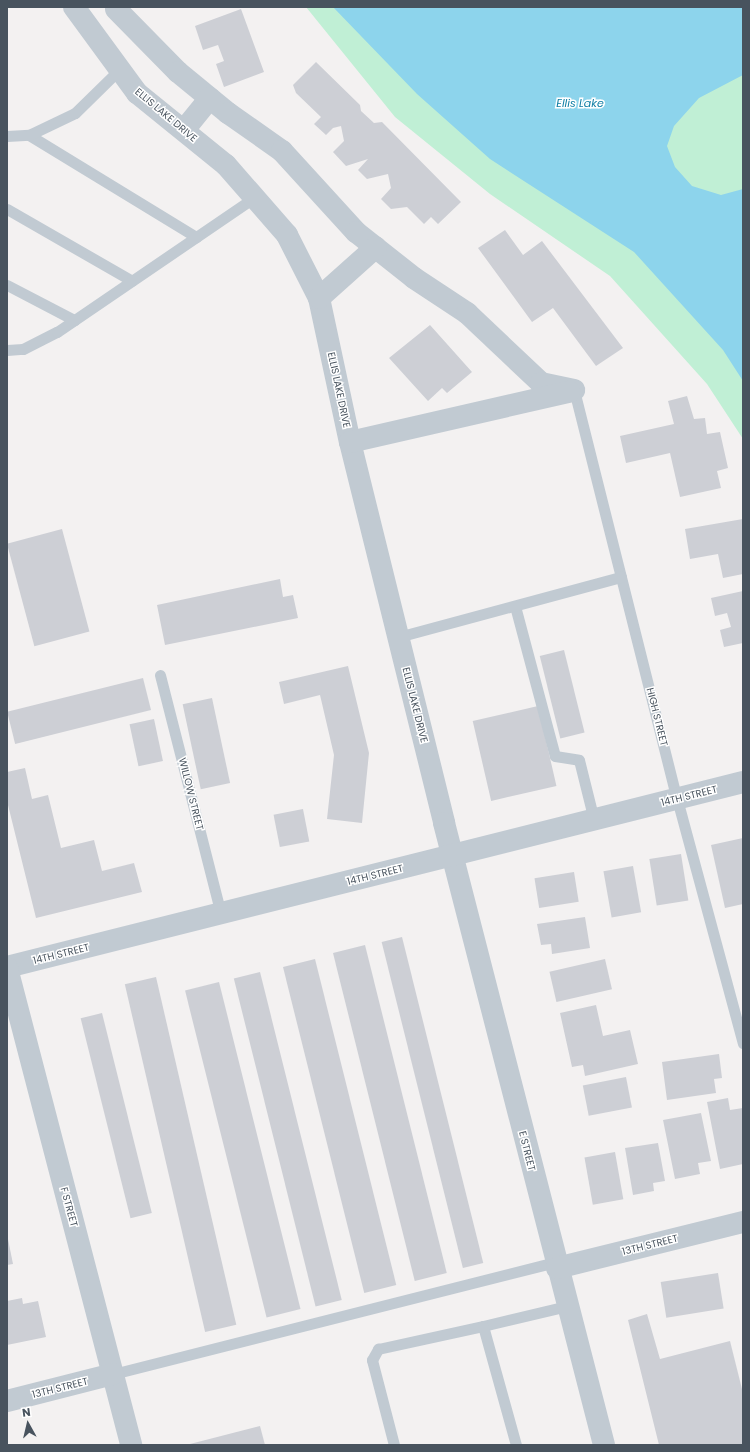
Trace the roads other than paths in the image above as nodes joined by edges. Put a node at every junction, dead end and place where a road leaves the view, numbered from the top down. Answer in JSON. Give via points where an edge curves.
{"nodes":[{"id":1,"x":74,"y":7,"type":"edge"},
{"id":2,"x":116,"y":9,"type":"dead end"},
{"id":3,"x":120,"y":69,"type":"junction"},
{"id":4,"x":210,"y":98,"type":"junction"},
{"id":5,"x":184,"y":130,"type":"junction"},
{"id":6,"x":7,"y":136,"type":"edge"},
{"id":7,"x":29,"y":136,"type":"junction"},
{"id":8,"x":255,"y":197,"type":"junction"},
{"id":9,"x":7,"y":209,"type":"edge"},
{"id":10,"x":196,"y":237,"type":"junction"},
{"id":11,"x":376,"y":247,"type":"junction"},
{"id":12,"x":132,"y":281,"type":"junction"},
{"id":13,"x":7,"y":285,"type":"edge"},
{"id":14,"x":319,"y":298,"type":"junction"},
{"id":15,"x":74,"y":320,"type":"junction"},
{"id":16,"x":7,"y":350,"type":"edge"},
{"id":17,"x":574,"y":390,"type":"junction"},
{"id":18,"x":350,"y":442,"type":"junction"},
{"id":19,"x":621,"y":577,"type":"junction"},
{"id":20,"x":515,"y":606,"type":"junction"},
{"id":21,"x":398,"y":638,"type":"junction"},
{"id":22,"x":160,"y":675,"type":"dead end"},
{"id":23,"x":743,"y":782,"type":"edge"},
{"id":24,"x":677,"y":799,"type":"junction"},
{"id":25,"x":594,"y":820,"type":"junction"},
{"id":26,"x":452,"y":856,"type":"junction"},
{"id":27,"x":221,"y":914,"type":"junction"},
{"id":28,"x":7,"y":968,"type":"edge"},
{"id":29,"x":743,"y":1043,"type":"edge"},
{"id":30,"x":743,"y":1222,"type":"edge"},
{"id":31,"x":556,"y":1265,"type":"junction"},
{"id":32,"x":567,"y":1306,"type":"junction"},
{"id":33,"x":483,"y":1326,"type":"junction"},
{"id":34,"x":113,"y":1374,"type":"junction"},
{"id":35,"x":7,"y":1401,"type":"edge"},
{"id":36,"x":131,"y":1445,"type":"edge"},
{"id":37,"x":394,"y":1445,"type":"edge"},
{"id":38,"x":516,"y":1445,"type":"edge"},
{"id":39,"x":604,"y":1445,"type":"edge"}],
"edges":[{"from":1,"to":3,"type":"street","name":"ELLIS LAKE DRIVE"},
{"from":2,"to":4,"type":"street","via":[[172,66]]},
{"from":3,"to":5,"type":"street","name":"ELLIS LAKE DRIVE","via":[[137,93]]},
{"from":3,"to":7,"type":"lane","via":[[75,113]]},
{"from":4,"to":5,"type":"street"},
{"from":4,"to":11,"type":"street","via":[[282,151],[356,232]]},
{"from":5,"to":8,"type":"street","name":"ELLIS LAKE DRIVE","via":[[226,165]]},
{"from":6,"to":7,"type":"lane"},
{"from":7,"to":10,"type":"lane"},
{"from":8,"to":10,"type":"lane"},
{"from":8,"to":14,"type":"street","name":"ELLIS LAKE DRIVE","via":[[287,234]]},
{"from":9,"to":12,"type":"lane"},
{"from":10,"to":12,"type":"lane"},
{"from":11,"to":14,"type":"street"},
{"from":11,"to":17,"type":"street","via":[[414,278],[468,314],[541,383]]},
{"from":12,"to":15,"type":"lane"},
{"from":13,"to":15,"type":"lane"},
{"from":14,"to":18,"type":"street","name":"ELLIS LAKE DRIVE"},
{"from":15,"to":16,"type":"lane","via":[[23,349]]},
{"from":17,"to":18,"type":"street"},
{"from":17,"to":19,"type":"lane","name":"HIGH STREET"},
{"from":18,"to":21,"type":"street","name":"ELLIS LAKE DRIVE"},
{"from":19,"to":20,"type":"lane"},
{"from":19,"to":24,"type":"lane","name":"HIGH STREET"},
{"from":20,"to":21,"type":"lane"},
{"from":20,"to":25,"type":"lane","via":[[556,756],[579,760]]},
{"from":21,"to":26,"type":"street","name":"ELLIS LAKE DRIVE"},
{"from":22,"to":27,"type":"lane","name":"WILLOW STREET"},
{"from":23,"to":24,"type":"street","name":"14TH STREET"},
{"from":24,"to":25,"type":"street","name":"14TH STREET"},
{"from":24,"to":29,"type":"lane","name":"HIGH STREET"},
{"from":25,"to":26,"type":"street","name":"14TH STREET"},
{"from":26,"to":27,"type":"street","name":"14TH STREET"},
{"from":26,"to":31,"type":"street","name":"E STREET"},
{"from":27,"to":28,"type":"street","name":"14TH STREET"},
{"from":28,"to":34,"type":"street","name":"F STREET"},
{"from":30,"to":31,"type":"street","name":"13TH STREET"},
{"from":31,"to":32,"type":"street","name":"E STREET"},
{"from":31,"to":34,"type":"lane"},
{"from":32,"to":33,"type":"lane"},
{"from":32,"to":39,"type":"street","name":"E STREET"},
{"from":33,"to":37,"type":"lane","via":[[378,1348],[372,1360]]},
{"from":33,"to":38,"type":"lane"},
{"from":34,"to":35,"type":"street","name":"13TH STREET"},
{"from":34,"to":36,"type":"street","name":"F STREET"}]}
